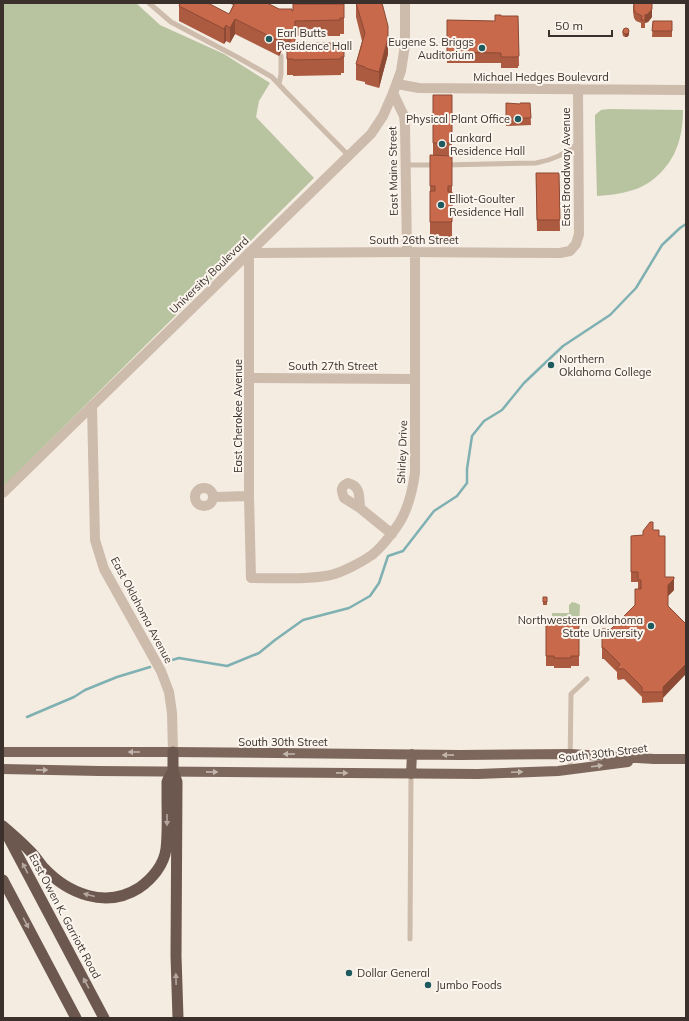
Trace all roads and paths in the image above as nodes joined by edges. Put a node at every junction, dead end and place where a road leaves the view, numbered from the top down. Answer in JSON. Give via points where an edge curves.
{"nodes":[{"id":1,"x":149,"y":3,"type":"edge"},
{"id":2,"x":405,"y":3,"type":"edge"},
{"id":3,"x":281,"y":56,"type":"dead end"},
{"id":4,"x":278,"y":84,"type":"junction"},
{"id":5,"x":395,"y":88,"type":"junction"},
{"id":6,"x":578,"y":89,"type":"junction"},
{"id":7,"x":686,"y":90,"type":"edge"},
{"id":8,"x":578,"y":143,"type":"junction"},
{"id":9,"x":349,"y":156,"type":"junction"},
{"id":10,"x":405,"y":165,"type":"junction"},
{"id":11,"x":576,"y":244,"type":"joint"},
{"id":12,"x":411,"y":252,"type":"junction"},
{"id":13,"x":249,"y":253,"type":"junction"},
{"id":14,"x":250,"y":378,"type":"junction"},
{"id":15,"x":415,"y":379,"type":"junction"},
{"id":16,"x":92,"y":406,"type":"junction"},
{"id":17,"x":3,"y":493,"type":"edge"},
{"id":18,"x":249,"y":496,"type":"junction"},
{"id":19,"x":214,"y":497,"type":"dead end"},
{"id":20,"x":360,"y":508,"type":"dead end"},
{"id":21,"x":392,"y":534,"type":"junction"},
{"id":22,"x":251,"y":578,"type":"joint"},
{"id":23,"x":587,"y":679,"type":"dead end"},
{"id":24,"x":3,"y":752,"type":"edge"},
{"id":25,"x":173,"y":752,"type":"junction"},
{"id":26,"x":412,"y":754,"type":"junction"},
{"id":27,"x":570,"y":754,"type":"junction"},
{"id":28,"x":654,"y":759,"type":"junction"},
{"id":29,"x":686,"y":759,"type":"edge"},
{"id":30,"x":3,"y":769,"type":"edge"},
{"id":31,"x":570,"y":769,"type":"junction"},
{"id":32,"x":173,"y":771,"type":"junction"},
{"id":33,"x":411,"y":774,"type":"junction"},
{"id":34,"x":3,"y":826,"type":"edge"},
{"id":35,"x":3,"y":880,"type":"edge"},
{"id":36,"x":410,"y":939,"type":"dead end"},
{"id":37,"x":76,"y":1018,"type":"edge"},
{"id":38,"x":104,"y":1018,"type":"edge"},
{"id":39,"x":178,"y":1018,"type":"edge"}],
"edges":[{"from":1,"to":4,"type":"lane","via":[[171,22],[272,77]]},
{"from":2,"to":5,"type":"street","name":"University Boulevard","via":[[404,56]]},
{"from":3,"to":4,"type":"lane"},
{"from":4,"to":9,"type":"lane"},
{"from":5,"to":6,"type":"street","name":"Michael Hedges Boulevard"},
{"from":5,"to":9,"type":"street","name":"University Boulevard","via":[[383,116],[371,134]]},
{"from":5,"to":10,"type":"street","name":"East Maine Street","via":[[404,116]]},
{"from":6,"to":7,"type":"street","name":"Michael Hedges Boulevard"},
{"from":6,"to":8,"type":"street","name":"East Broadway Avenue"},
{"from":8,"to":10,"type":"lane","via":[[558,157],[536,163]]},
{"from":8,"to":11,"type":"street","name":"East Broadway Avenue","via":[[579,234]]},
{"from":9,"to":13,"type":"street","name":"University Boulevard"},
{"from":10,"to":12,"type":"street","name":"East Maine Street"},
{"from":11,"to":12,"type":"street","name":"South 26th Street","via":[[570,251],[560,253]]},
{"from":12,"to":13,"type":"street","name":"South 26th Street"},
{"from":12,"to":15,"type":"street","name":"East Maine Street"},
{"from":13,"to":14,"type":"street","name":"East Cherokee Avenue"},
{"from":13,"to":16,"type":"street","name":"University Boulevard"},
{"from":14,"to":15,"type":"street","name":"South 27th Street"},
{"from":14,"to":18,"type":"street","name":"East Cherokee Avenue"},
{"from":15,"to":21,"type":"street","name":"Shirley Drive","via":[[415,473],[412,493],[404,515]]},
{"from":16,"to":17,"type":"street","name":"University Boulevard"},
{"from":16,"to":25,"type":"street","name":"East Oklahoma Avenue","via":[[95,540],[104,569],[161,671],[169,692]]},
{"from":18,"to":19,"type":"street"},
{"from":18,"to":22,"type":"street","name":"East Cherokee Avenue"},
{"from":20,"to":21,"type":"street"},
{"from":21,"to":22,"type":"street","name":"Shirley Drive","via":[[372,554],[355,565],[333,574],[313,577]]},
{"from":23,"to":27,"type":"lane","via":[[571,694]]},
{"from":25,"to":24,"type":"main road","name":"South 30th Street","one_way":true},
{"from":26,"to":25,"type":"main road","name":"South 30th Street","one_way":true},
{"from":25,"to":32,"type":"highway"},
{"from":27,"to":26,"type":"main road","name":"South 30th Street","one_way":true},
{"from":26,"to":33,"type":"main road"},
{"from":27,"to":28,"type":"main road","name":"South 30th Street"},
{"from":27,"to":31,"type":"lane"},
{"from":28,"to":29,"type":"main road"},
{"from":31,"to":28,"type":"main road","name":"South 30th Street","one_way":true},
{"from":30,"to":32,"type":"main road","name":"South 30th Street","one_way":true},
{"from":33,"to":31,"type":"main road","name":"South 30th Street","one_way":true,"via":[[478,774]]},
{"from":32,"to":33,"type":"main road","name":"South 30th Street","one_way":true},
{"from":32,"to":34,"type":"highway","one_way":true,"via":[[167,781],[167,838],[163,859],[147,882],[131,893],[100,898],[77,892],[44,868]]},
{"from":39,"to":32,"type":"highway","one_way":true,"via":[[177,782]]},
{"from":33,"to":36,"type":"lane"},
{"from":38,"to":34,"type":"highway","name":"East Owen K. Garriott Road","one_way":true},
{"from":35,"to":37,"type":"highway","one_way":true}]}
